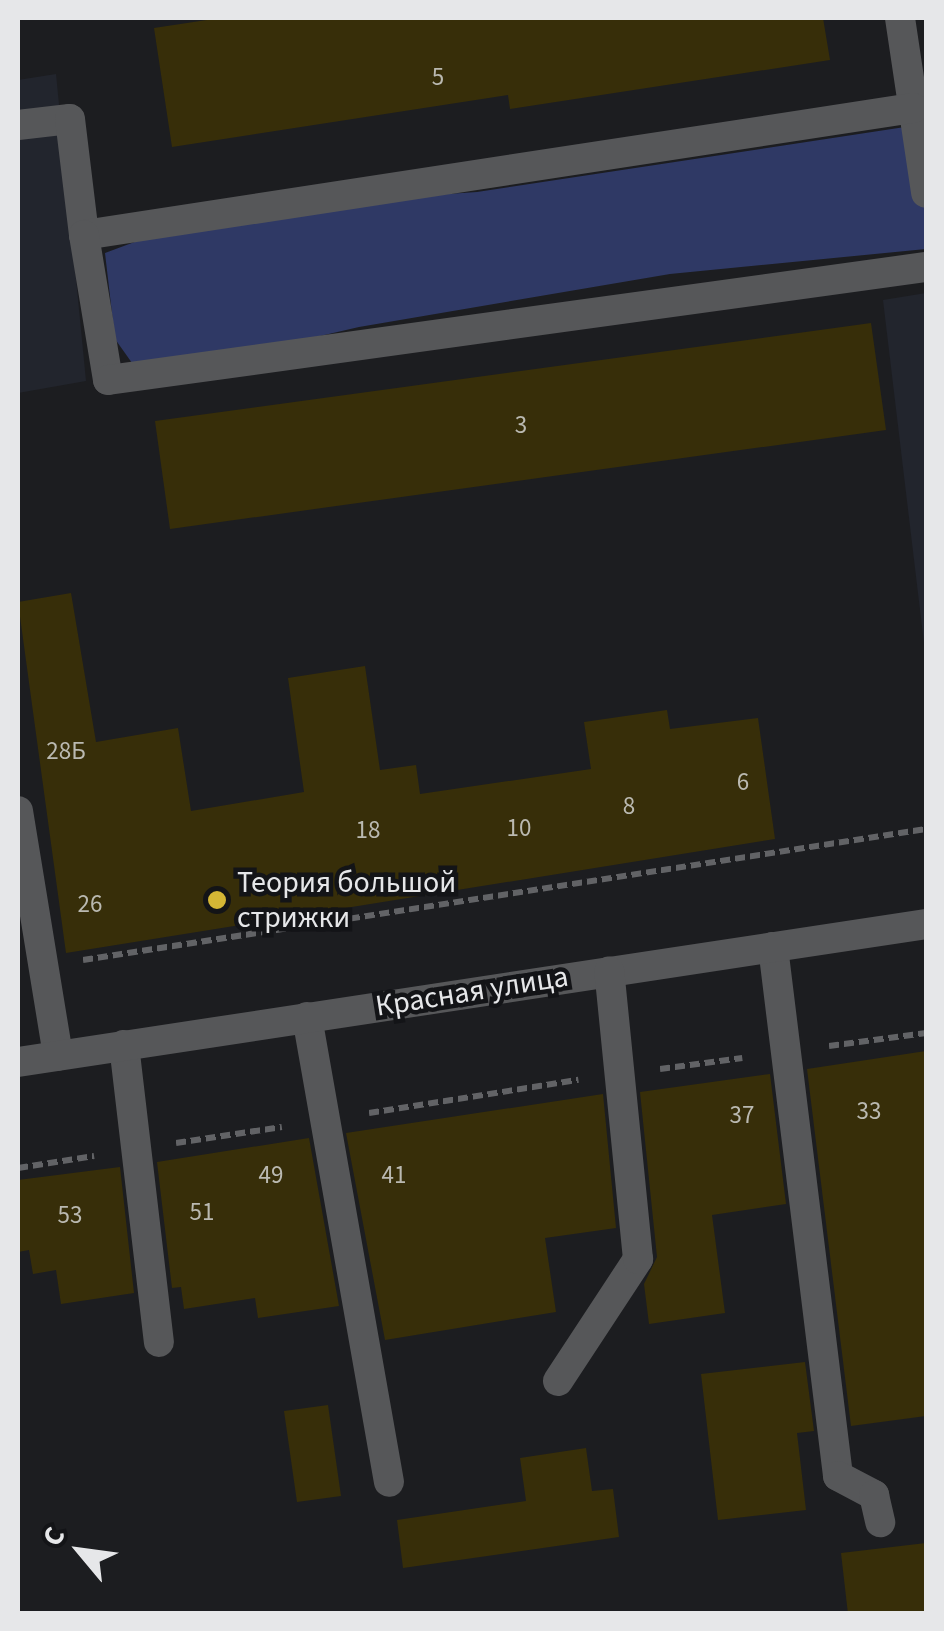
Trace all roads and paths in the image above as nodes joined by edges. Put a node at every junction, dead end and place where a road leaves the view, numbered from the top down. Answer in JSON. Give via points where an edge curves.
{"nodes":[{"id":1,"x":900,"y":18,"type":"edge"},
{"id":2,"x":912,"y":108,"type":"junction"},
{"id":3,"x":18,"y":125,"type":"edge"},
{"id":4,"x":926,"y":194,"type":"edge"},
{"id":5,"x":84,"y":234,"type":"junction"},
{"id":6,"x":926,"y":267,"type":"edge"},
{"id":7,"x":18,"y":811,"type":"edge"},
{"id":8,"x":926,"y":830,"type":"edge"},
{"id":9,"x":926,"y":924,"type":"edge"},
{"id":10,"x":773,"y":947,"type":"junction"},
{"id":11,"x":44,"y":968,"type":"junction"},
{"id":12,"x":609,"y":972,"type":"junction"},
{"id":13,"x":307,"y":1017,"type":"junction"},
{"id":14,"x":926,"y":1033,"type":"edge"},
{"id":15,"x":124,"y":1046,"type":"junction"},
{"id":16,"x":813,"y":1048,"type":"dead end"},
{"id":17,"x":58,"y":1056,"type":"junction"},
{"id":18,"x":757,"y":1056,"type":"dead end"},
{"id":19,"x":18,"y":1062,"type":"edge"},
{"id":20,"x":624,"y":1074,"type":"junction"},
{"id":21,"x":326,"y":1120,"type":"junction"},
{"id":22,"x":152,"y":1147,"type":"dead end"},
{"id":23,"x":114,"y":1153,"type":"dead end"},
{"id":24,"x":18,"y":1168,"type":"edge"},
{"id":25,"x":159,"y":1342,"type":"dead end"},
{"id":26,"x":558,"y":1381,"type":"dead end"},
{"id":27,"x":388,"y":1482,"type":"dead end"},
{"id":28,"x":880,"y":1522,"type":"dead end"}],
"edges":[{"from":1,"to":2,"type":"street"},
{"from":2,"to":4,"type":"street"},
{"from":2,"to":5,"type":"street"},
{"from":3,"to":5,"type":"street","via":[[70,119]]},
{"from":5,"to":6,"type":"street","via":[[108,380]]},
{"from":7,"to":11,"type":"street"},
{"from":8,"to":11,"type":"path"},
{"from":9,"to":10,"type":"street","name":"Красная улица"},
{"from":10,"to":12,"type":"street","name":"Красная улица"},
{"from":10,"to":28,"type":"street","via":[[838,1476],[874,1495]]},
{"from":11,"to":17,"type":"street"},
{"from":12,"to":13,"type":"street","name":"Красная улица"},
{"from":12,"to":20,"type":"street"},
{"from":13,"to":15,"type":"street","name":"Красная улица"},
{"from":13,"to":21,"type":"street"},
{"from":14,"to":16,"type":"path"},
{"from":15,"to":17,"type":"street","name":"Красная улица"},
{"from":15,"to":25,"type":"street"},
{"from":17,"to":19,"type":"street","name":"Красная улица"},
{"from":18,"to":20,"type":"path"},
{"from":20,"to":21,"type":"path"},
{"from":20,"to":26,"type":"street","via":[[638,1260]]},
{"from":21,"to":22,"type":"path"},
{"from":21,"to":27,"type":"street"},
{"from":23,"to":24,"type":"path"}]}
